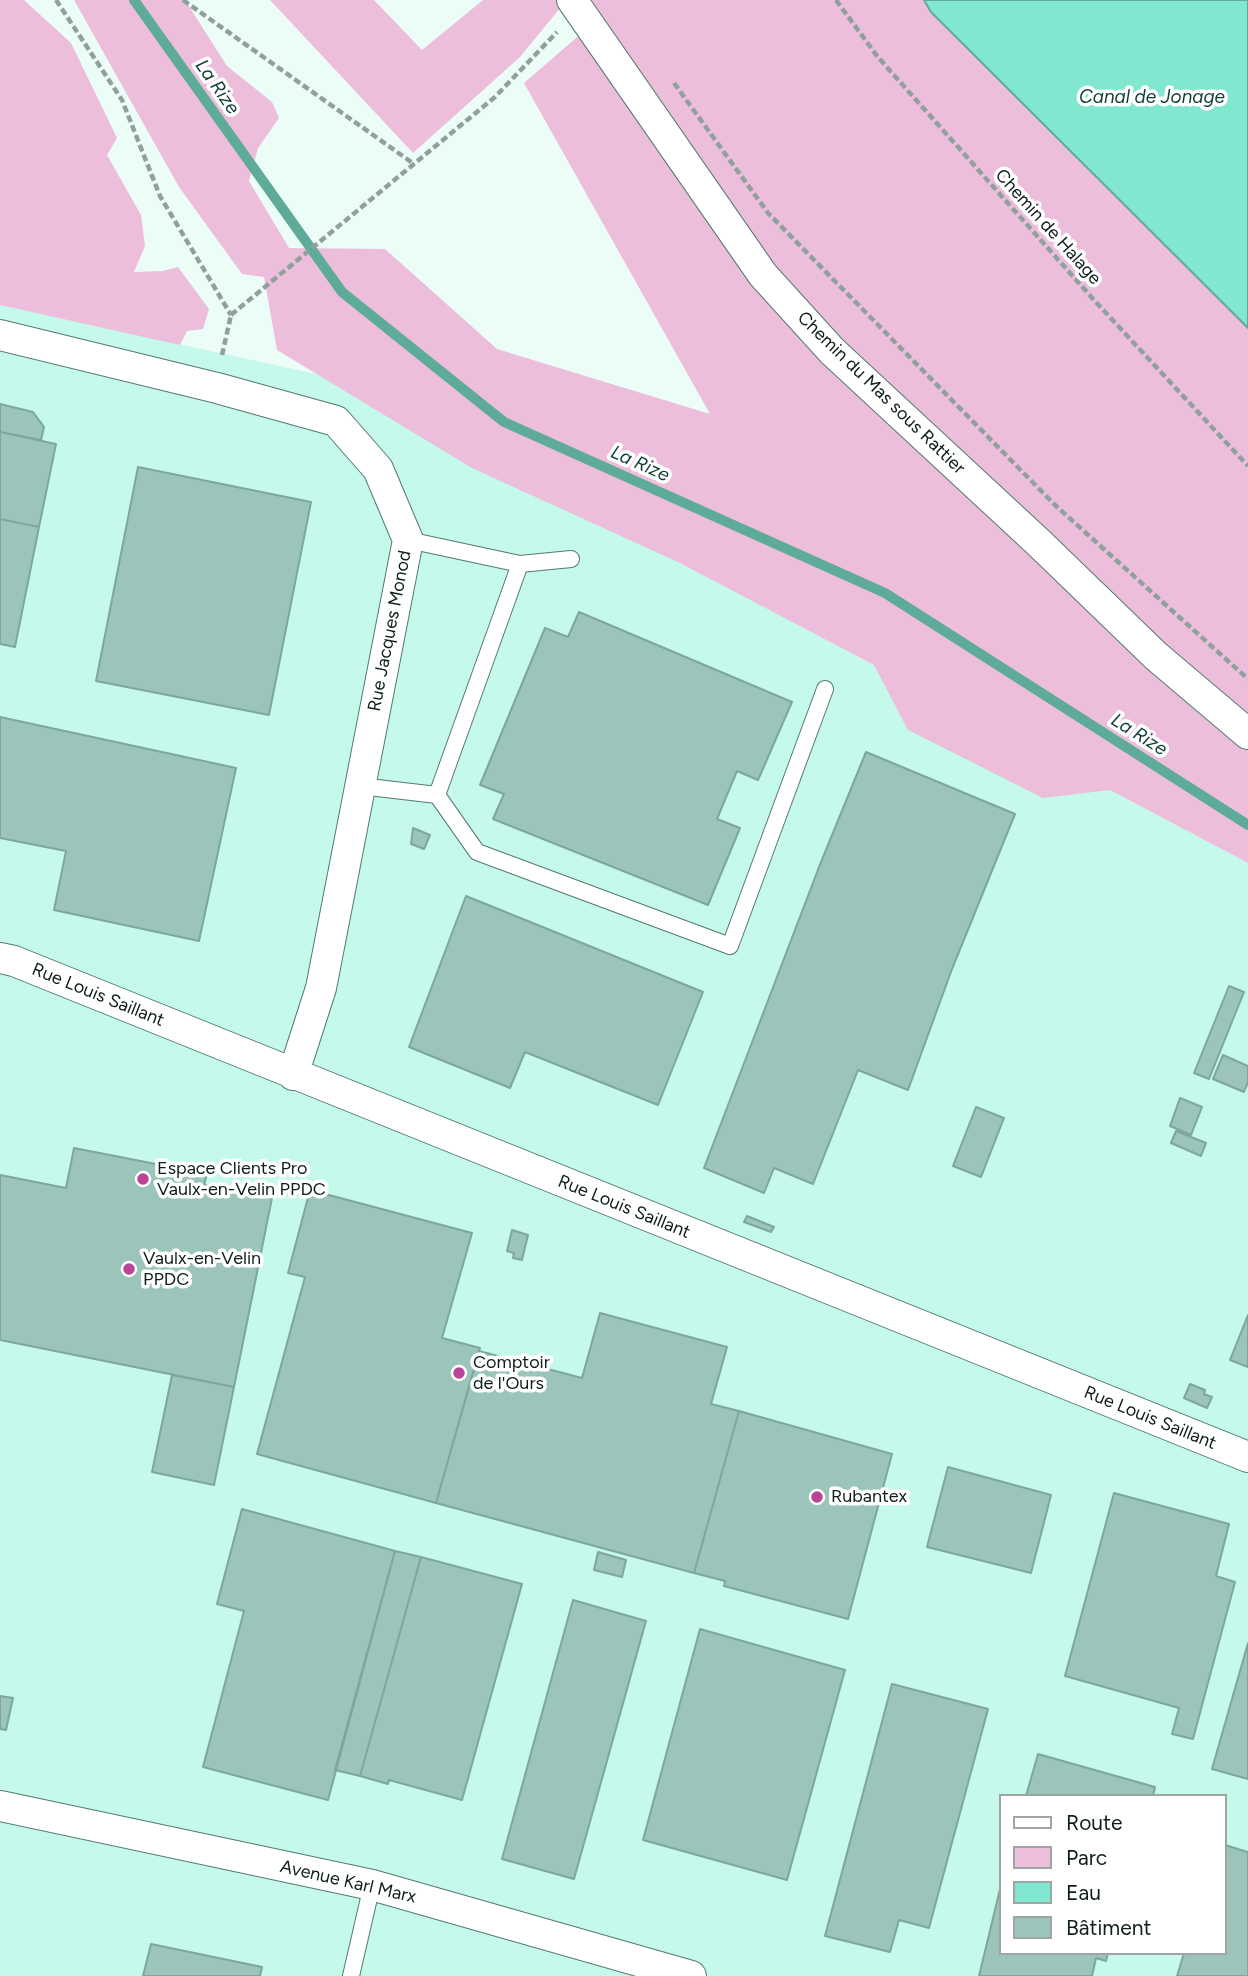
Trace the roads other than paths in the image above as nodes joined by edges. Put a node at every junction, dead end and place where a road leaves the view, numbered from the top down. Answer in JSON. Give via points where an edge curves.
{"nodes":[{"id":1,"x":574,"y":3,"type":"edge"},
{"id":2,"x":0,"y":335,"type":"edge"},
{"id":3,"x":408,"y":540,"type":"junction"},
{"id":4,"x":570,"y":559,"type":"dead end"},
{"id":5,"x":520,"y":564,"type":"junction"},
{"id":6,"x":825,"y":689,"type":"dead end"},
{"id":7,"x":1248,"y":734,"type":"edge"},
{"id":8,"x":360,"y":786,"type":"junction"},
{"id":9,"x":437,"y":794,"type":"junction"},
{"id":10,"x":0,"y":958,"type":"edge"},
{"id":11,"x":293,"y":1075,"type":"junction"},
{"id":12,"x":1248,"y":1457,"type":"edge"},
{"id":13,"x":0,"y":1806,"type":"edge"},
{"id":14,"x":372,"y":1885,"type":"junction"},
{"id":15,"x":351,"y":1976,"type":"edge"},
{"id":16,"x":691,"y":1976,"type":"edge"}],
"edges":[{"from":1,"to":7,"type":"street","name":"Chemin du Mas sous Rattier","via":[[763,275],[832,351],[1156,656]]},
{"from":2,"to":3,"type":"street","name":"Rue Jacques Monod","via":[[336,421],[379,469]]},
{"from":3,"to":5,"type":"lane"},
{"from":3,"to":8,"type":"street","name":"Rue Jacques Monod"},
{"from":4,"to":5,"type":"lane"},
{"from":5,"to":9,"type":"lane"},
{"from":6,"to":9,"type":"lane","via":[[730,946],[477,852]]},
{"from":8,"to":9,"type":"lane"},
{"from":8,"to":11,"type":"street","name":"Rue Jacques Monod","via":[[321,988]]},
{"from":10,"to":11,"type":"street","name":"Rue Louis Saillant"},
{"from":11,"to":12,"type":"street","name":"Rue Louis Saillant"},
{"from":13,"to":14,"type":"street","name":"Avenue Karl Marx"},
{"from":14,"to":15,"type":"lane"},
{"from":14,"to":16,"type":"street","name":"Avenue Karl Marx"}]}
